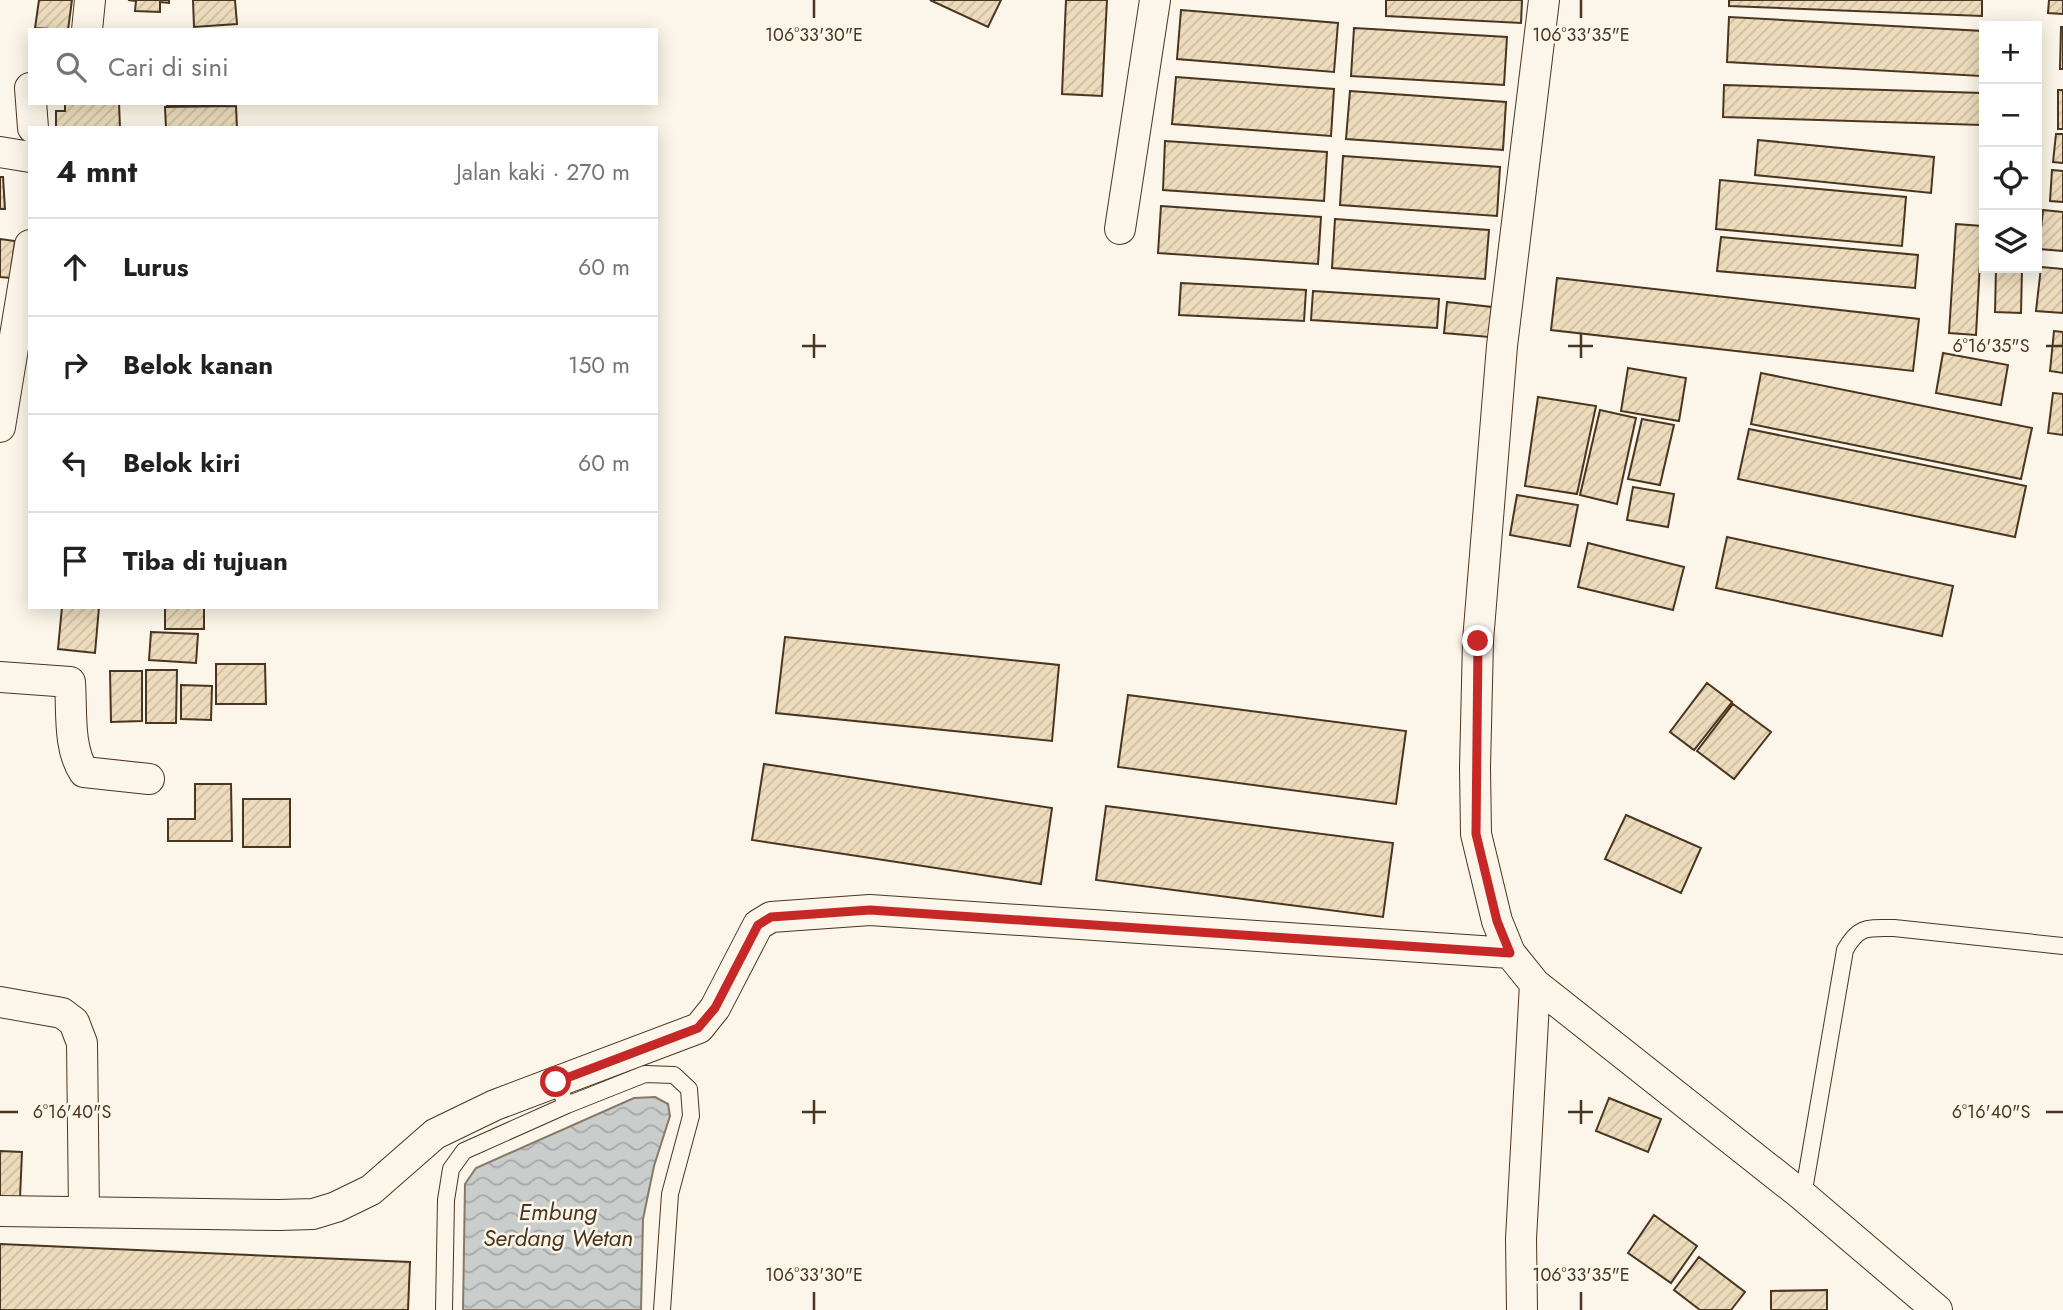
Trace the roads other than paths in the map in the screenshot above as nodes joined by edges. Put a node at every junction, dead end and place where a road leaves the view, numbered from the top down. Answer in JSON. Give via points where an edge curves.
{"nodes":[{"id":1,"x":90,"y":0,"type":"edge"},
{"id":2,"x":1155,"y":0,"type":"edge"},
{"id":3,"x":1544,"y":0,"type":"edge"},
{"id":4,"x":87,"y":28,"type":"edge"},
{"id":5,"x":31,"y":105,"type":"edge"},
{"id":6,"x":33,"y":126,"type":"edge"},
{"id":7,"x":0,"y":152,"type":"edge"},
{"id":8,"x":28,"y":157,"type":"edge"},
{"id":9,"x":1120,"y":229,"type":"dead end"},
{"id":10,"x":28,"y":257,"type":"edge"},
{"id":11,"x":0,"y":427,"type":"edge"},
{"id":12,"x":2,"y":670,"type":"edge"},
{"id":13,"x":149,"y":779,"type":"dead end"},
{"id":14,"x":2063,"y":946,"type":"edge"},
{"id":15,"x":1510,"y":953,"type":"junction"},
{"id":16,"x":1535,"y":984,"type":"junction"},
{"id":17,"x":0,"y":1002,"type":"edge"},
{"id":18,"x":561,"y":1094,"type":"junction"},
{"id":19,"x":1803,"y":1196,"type":"junction"},
{"id":20,"x":0,"y":1211,"type":"edge"},
{"id":21,"x":84,"y":1212,"type":"junction"},
{"id":22,"x":444,"y":1310,"type":"edge"},
{"id":23,"x":663,"y":1310,"type":"edge"},
{"id":24,"x":1522,"y":1310,"type":"edge"},
{"id":25,"x":1937,"y":1310,"type":"edge"}],
"edges":[{"from":1,"to":4,"type":"street"},
{"from":2,"to":9,"type":"street"},
{"from":3,"to":15,"type":"street","via":[[1502,346],[1478,641],[1476,834],[1497,921]]},
{"from":5,"to":6,"type":"street"},
{"from":7,"to":8,"type":"street"},
{"from":10,"to":11,"type":"street"},
{"from":12,"to":13,"type":"street","via":[[70,682],[75,750],[84,772]]},
{"from":14,"to":19,"type":"lane","via":[[1894,928],[1868,928],[1854,935],[1845,950]]},
{"from":15,"to":16,"type":"street"},
{"from":15,"to":18,"type":"street","via":[[870,910],[771,917],[758,925],[715,1008],[698,1028]]},
{"from":16,"to":19,"type":"street"},
{"from":16,"to":24,"type":"street","via":[[1521,1240]]},
{"from":17,"to":21,"type":"street","via":[[62,1013],[74,1022],[82,1043]]},
{"from":18,"to":21,"type":"street","via":[[495,1105],[435,1134],[371,1190],[337,1208],[279,1215]]},
{"from":18,"to":22,"type":"lane","via":[[464,1151],[451,1169]]},
{"from":18,"to":23,"type":"lane","via":[[645,1074],[674,1074],[689,1089],[691,1116],[670,1194]]},
{"from":19,"to":25,"type":"street"},
{"from":20,"to":21,"type":"street"}]}
